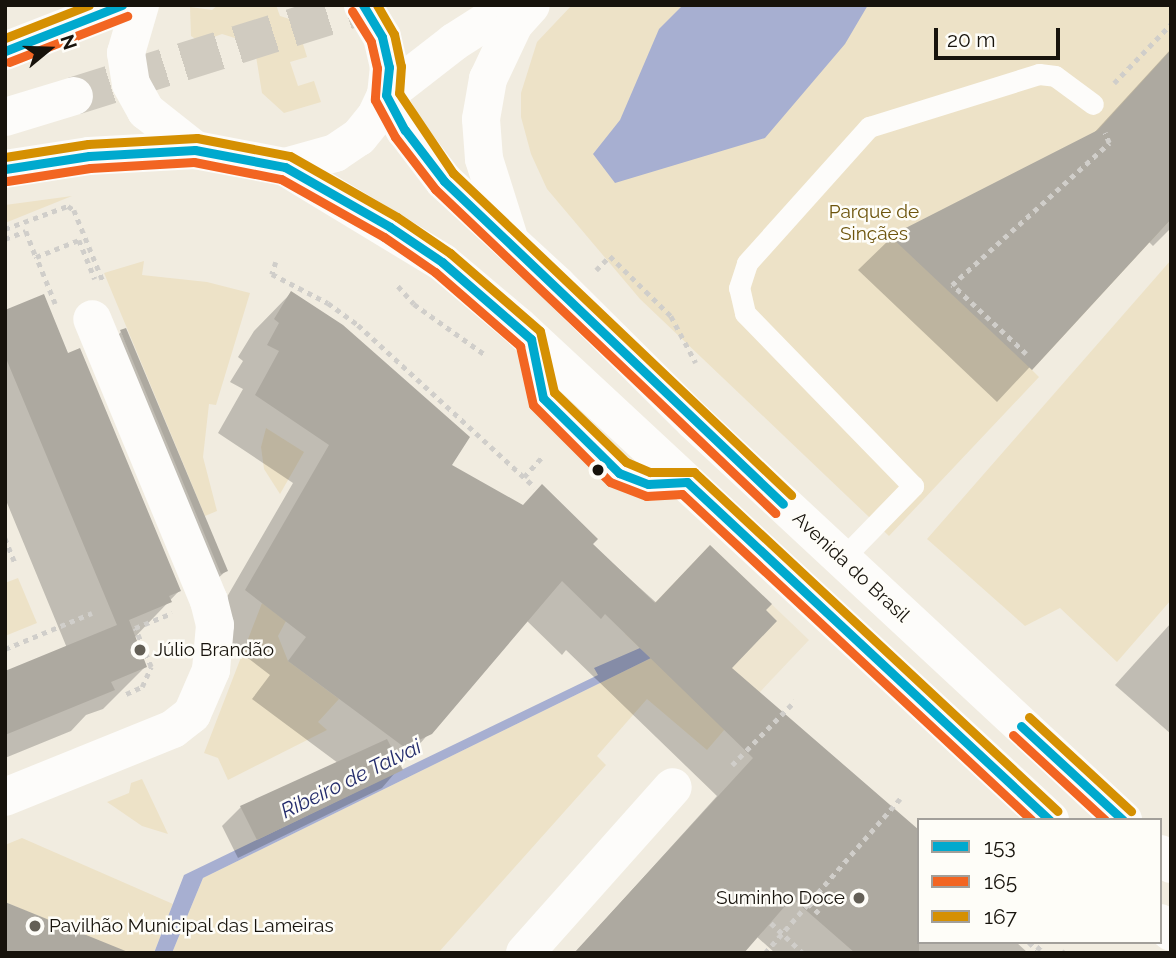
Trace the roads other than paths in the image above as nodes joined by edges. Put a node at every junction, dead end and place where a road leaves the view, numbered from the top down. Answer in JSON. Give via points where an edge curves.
{"nodes":[{"id":1,"x":123,"y":5,"type":"edge"},
{"id":2,"x":140,"y":5,"type":"edge"},
{"id":3,"x":363,"y":5,"type":"edge"},
{"id":4,"x":512,"y":5,"type":"edge"},
{"id":5,"x":531,"y":5,"type":"edge"},
{"id":6,"x":5,"y":51,"type":"edge"},
{"id":7,"x":5,"y":90,"type":"edge"},
{"id":8,"x":386,"y":95,"type":"junction"},
{"id":9,"x":1093,"y":104,"type":"road end"},
{"id":10,"x":5,"y":117,"type":"edge"},
{"id":11,"x":195,"y":150,"type":"junction"},
{"id":12,"x":285,"y":167,"type":"junction"},
{"id":13,"x":5,"y":169,"type":"edge"},
{"id":14,"x":510,"y":241,"type":"junction"},
{"id":15,"x":100,"y":300,"type":"road end"},
{"id":16,"x":842,"y":559,"type":"junction"},
{"id":17,"x":673,"y":787,"type":"dead end"},
{"id":18,"x":5,"y":797,"type":"edge"},
{"id":19,"x":1048,"y":818,"type":"edge"},
{"id":20,"x":1121,"y":818,"type":"edge"},
{"id":21,"x":525,"y":953,"type":"edge"}],
"edges":[{"from":1,"to":6,"type":"main road"},
{"from":2,"to":11,"type":"main road","via":[[125,53],[131,84],[146,111]]},
{"from":3,"to":8,"type":"main road","via":[[382,37],[389,68]]},
{"from":4,"to":8,"type":"main road","via":[[454,42]]},
{"from":5,"to":14,"type":"main road","via":[[514,24],[488,79],[481,119],[484,159]]},
{"from":7,"to":10,"type":"main road","via":[[70,84]]},
{"from":8,"to":12,"type":"main road","via":[[359,137],[335,153]]},
{"from":8,"to":14,"type":"main road","name":"Avenida do Brasil","via":[[405,130],[444,181]]},
{"from":9,"to":16,"type":"lane","via":[[1055,76],[1039,74],[869,127],[747,263],[738,288],[745,313],[913,486]]},
{"from":11,"to":12,"type":"main road"},
{"from":11,"to":13,"type":"main road","via":[[89,156]]},
{"from":12,"to":19,"type":"main road","via":[[442,262],[687,482]]},
{"from":14,"to":16,"type":"main road","name":"Avenida do Brasil"},
{"from":15,"to":18,"type":"main road","via":[[209,601],[215,625],[211,670],[192,714],[173,729]]},
{"from":16,"to":20,"type":"main road","name":"Avenida do Brasil"},
{"from":17,"to":21,"type":"main road"}]}
